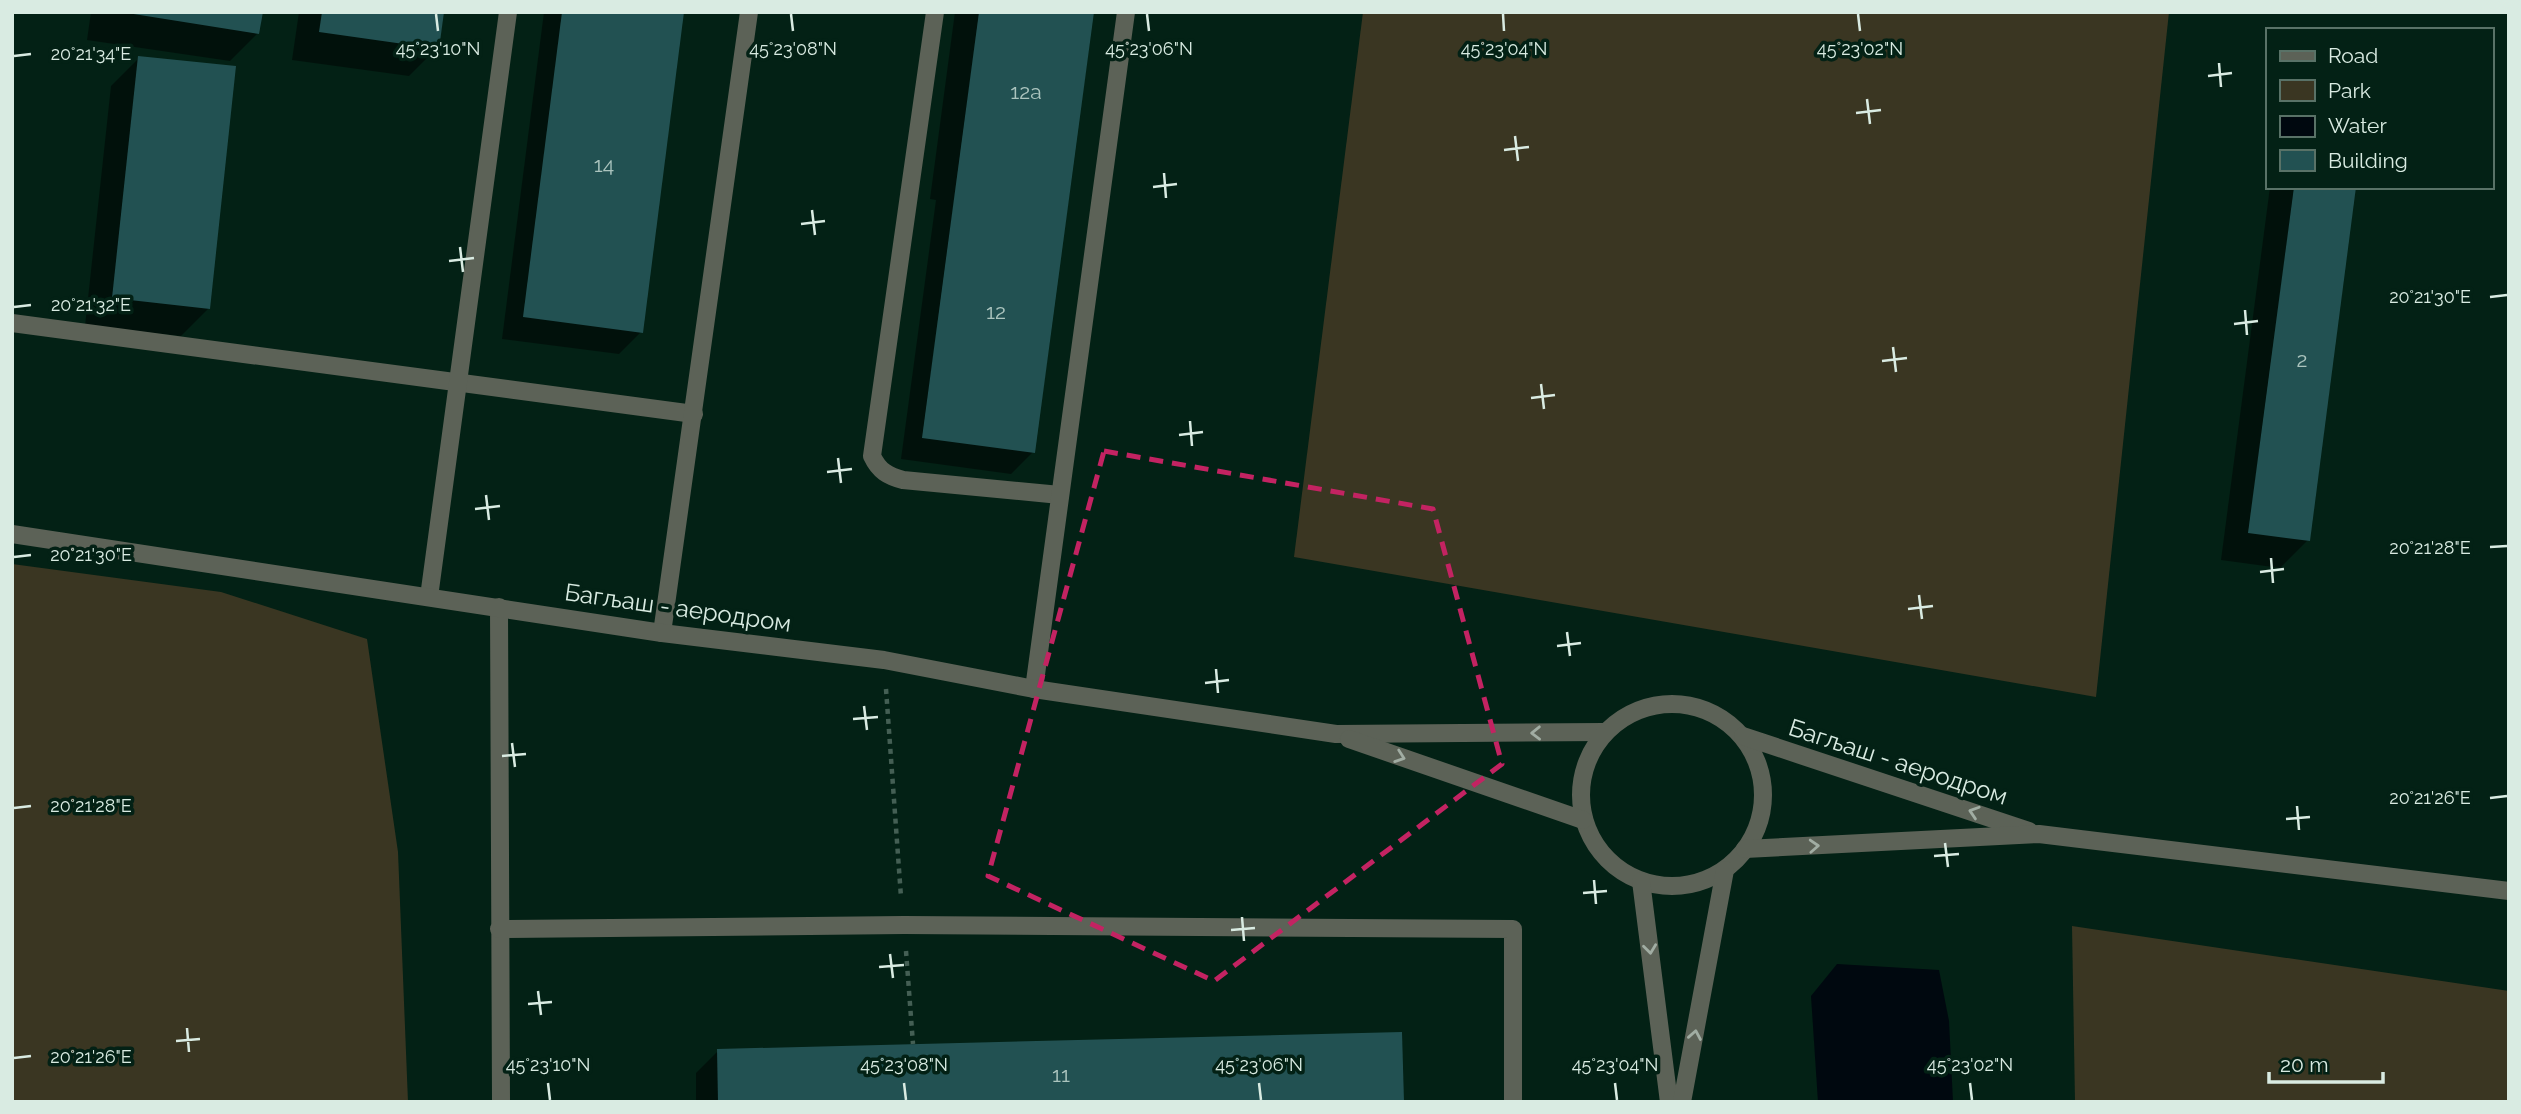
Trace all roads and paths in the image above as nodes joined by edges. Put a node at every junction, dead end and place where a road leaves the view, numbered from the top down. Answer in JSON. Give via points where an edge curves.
{"nodes":[{"id":1,"x":508,"y":12,"type":"edge"},
{"id":2,"x":748,"y":12,"type":"edge"},
{"id":3,"x":935,"y":12,"type":"edge"},
{"id":4,"x":1126,"y":12,"type":"edge"},
{"id":5,"x":12,"y":323,"type":"edge"},
{"id":6,"x":457,"y":383,"type":"junction"},
{"id":7,"x":694,"y":414,"type":"junction"},
{"id":8,"x":1060,"y":495,"type":"junction"},
{"id":9,"x":12,"y":534,"type":"edge"},
{"id":10,"x":429,"y":597,"type":"junction"},
{"id":11,"x":499,"y":607,"type":"junction"},
{"id":12,"x":662,"y":633,"type":"junction"},
{"id":13,"x":884,"y":660,"type":"junction"},
{"id":14,"x":1034,"y":689,"type":"junction"},
{"id":15,"x":1604,"y":732,"type":"junction"},
{"id":16,"x":1336,"y":734,"type":"junction"},
{"id":17,"x":1743,"y":736,"type":"junction"},
{"id":18,"x":1583,"y":820,"type":"junction"},
{"id":19,"x":2039,"y":834,"type":"junction"},
{"id":20,"x":1745,"y":849,"type":"junction"},
{"id":21,"x":1725,"y":870,"type":"junction"},
{"id":22,"x":1641,"y":881,"type":"junction"},
{"id":23,"x":2509,"y":891,"type":"edge"},
{"id":24,"x":904,"y":925,"type":"junction"},
{"id":25,"x":499,"y":929,"type":"junction"},
{"id":26,"x":913,"y":1044,"type":"dead end"},
{"id":27,"x":501,"y":1102,"type":"edge"},
{"id":28,"x":1513,"y":1102,"type":"edge"},
{"id":29,"x":1669,"y":1102,"type":"edge"},
{"id":30,"x":1682,"y":1102,"type":"edge"}],
"edges":[{"from":1,"to":6,"type":"street"},
{"from":2,"to":7,"type":"street"},
{"from":3,"to":8,"type":"street","via":[[872,456],[881,471],[904,481]]},
{"from":4,"to":8,"type":"street"},
{"from":5,"to":6,"type":"street"},
{"from":6,"to":7,"type":"street"},
{"from":6,"to":10,"type":"street"},
{"from":7,"to":12,"type":"street"},
{"from":8,"to":14,"type":"street"},
{"from":9,"to":10,"type":"street","name":"Багљаш - аеродром"},
{"from":10,"to":11,"type":"street","name":"Багљаш - аеродром"},
{"from":11,"to":12,"type":"street","name":"Багљаш - аеродром"},
{"from":11,"to":25,"type":"street"},
{"from":12,"to":13,"type":"street","name":"Багљаш - аеродром"},
{"from":13,"to":14,"type":"street","name":"Багљаш - аеродром"},
{"from":13,"to":24,"type":"path"},
{"from":14,"to":16,"type":"street","name":"Багљаш - аеродром"},
{"from":15,"to":16,"type":"street","name":"Багљаш - аеродром","one_way":true},
{"from":15,"to":17,"type":"street","name":"Багљаш - аеродром","via":[[1629,713],[1658,703],[1690,705],[1719,716]]},
{"from":15,"to":18,"type":"street","name":"Багљаш - аеродром","via":[[1587,758],[1580,789]]},
{"from":16,"to":18,"type":"street","name":"Багљаш - аеродром","one_way":true},
{"from":19,"to":17,"type":"street","name":"Багљаш - аеродром","one_way":true},
{"from":17,"to":20,"type":"street","name":"Багљаш - аеродром","via":[[1758,764],[1763,795],[1759,824]]},
{"from":18,"to":22,"type":"street","name":"Багљаш - аеродром","via":[[1595,847],[1616,867]]},
{"from":20,"to":19,"type":"street","name":"Багљаш - аеродром","one_way":true},
{"from":19,"to":23,"type":"street","name":"Багљаш - аеродром"},
{"from":20,"to":21,"type":"street","name":"Багљаш - аеродром"},
{"from":21,"to":22,"type":"street","name":"Багљаш - аеродром","via":[[1698,883],[1670,887]]},
{"from":30,"to":21,"type":"street","one_way":true},
{"from":22,"to":29,"type":"street","one_way":true},
{"from":24,"to":25,"type":"street"},
{"from":24,"to":26,"type":"path"},
{"from":24,"to":28,"type":"street","via":[[1513,929]]},
{"from":25,"to":27,"type":"street"}]}
